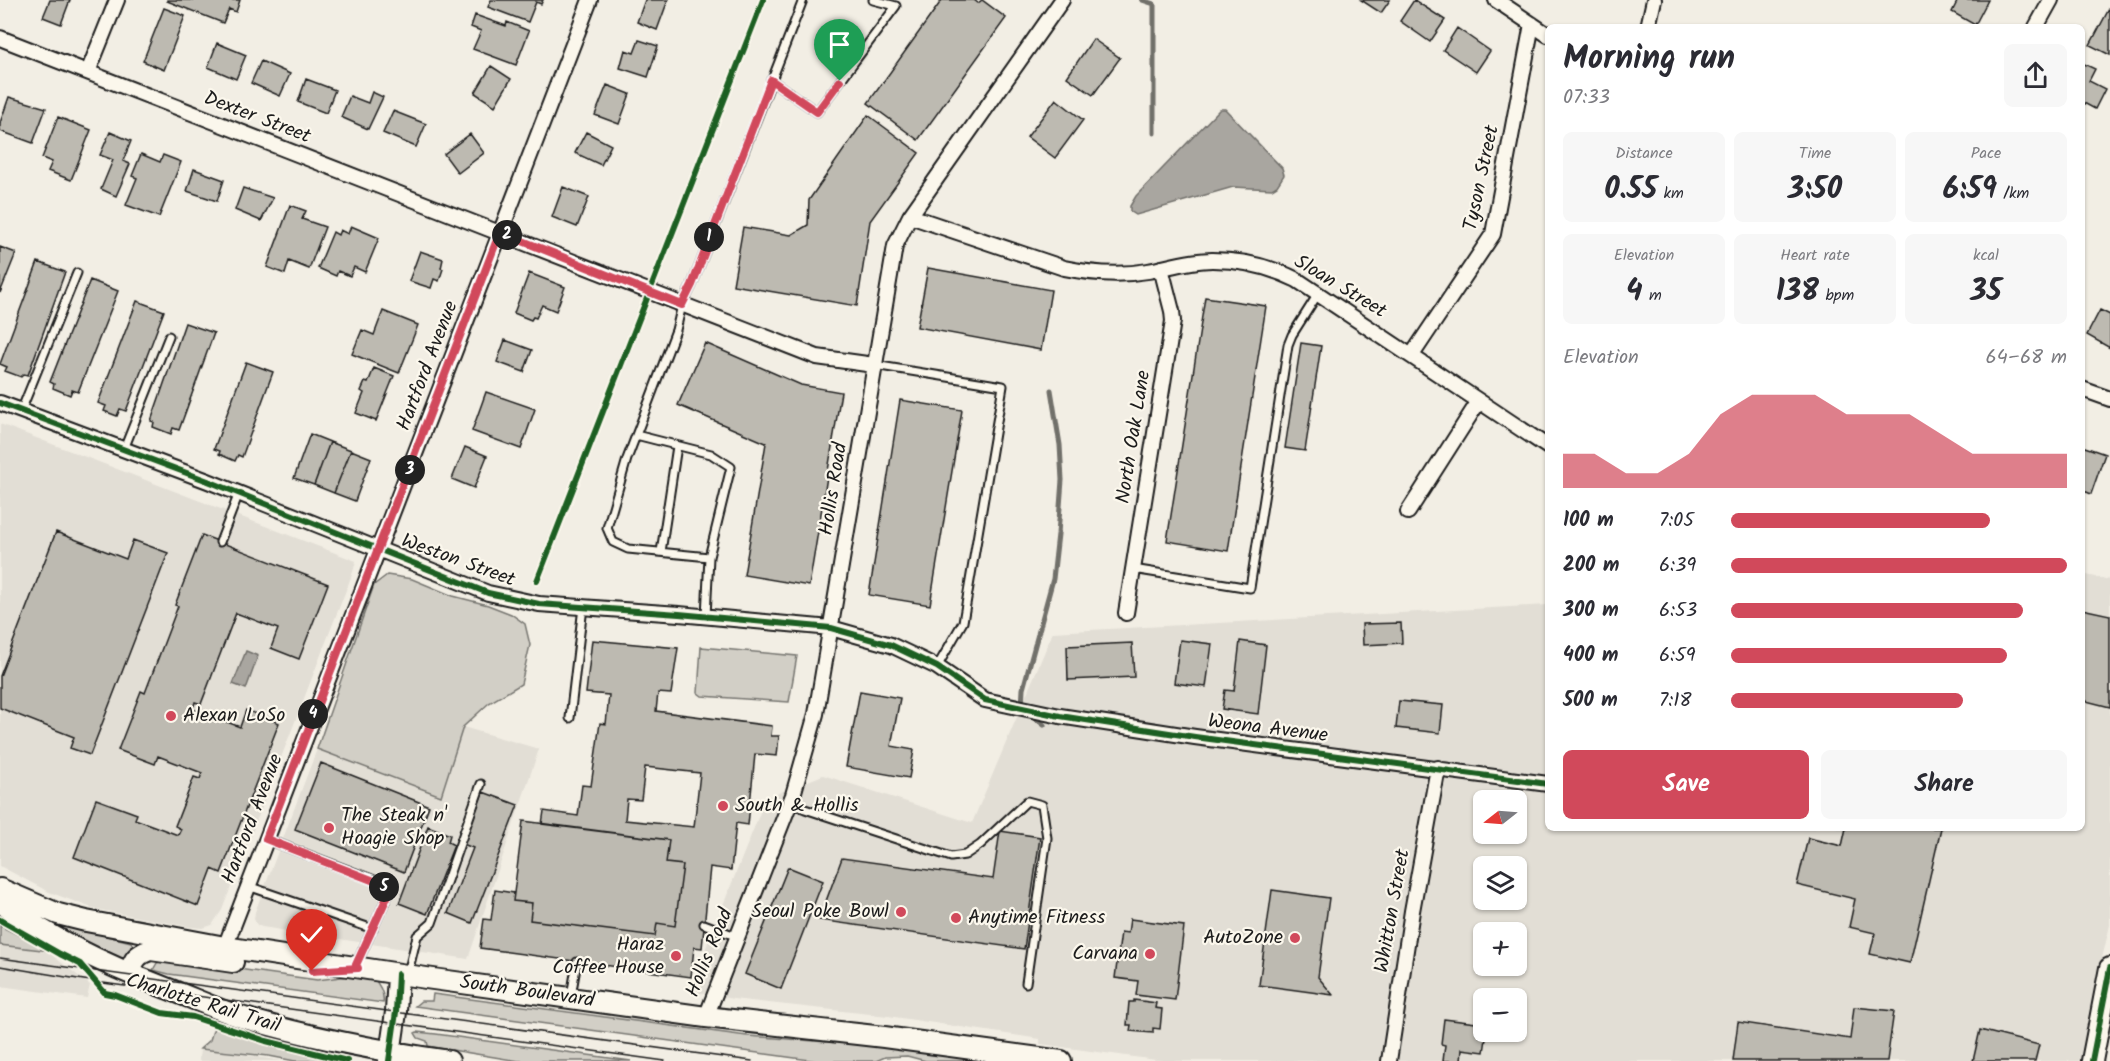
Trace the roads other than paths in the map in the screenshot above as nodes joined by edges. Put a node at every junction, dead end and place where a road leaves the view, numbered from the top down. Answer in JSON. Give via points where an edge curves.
{"nodes":[{"id":1,"x":117,"y":0,"type":"edge"},
{"id":2,"x":590,"y":0,"type":"edge"},
{"id":3,"x":803,"y":0,"type":"edge"},
{"id":4,"x":873,"y":0,"type":"edge"},
{"id":5,"x":1062,"y":0,"type":"edge"},
{"id":6,"x":1496,"y":0,"type":"edge"},
{"id":7,"x":1654,"y":0,"type":"edge"},
{"id":8,"x":2051,"y":0,"type":"edge"},
{"id":9,"x":898,"y":3,"type":"edge"},
{"id":10,"x":1532,"y":24,"type":"junction"},
{"id":11,"x":1649,"y":24,"type":"edge"},
{"id":12,"x":2038,"y":24,"type":"edge"},
{"id":13,"x":1545,"y":33,"type":"edge"},
{"id":14,"x":0,"y":38,"type":"edge"},
{"id":15,"x":88,"y":72,"type":"junction"},
{"id":16,"x":771,"y":80,"type":"junction"},
{"id":17,"x":910,"y":216,"type":"junction"},
{"id":18,"x":500,"y":232,"type":"junction"},
{"id":19,"x":1161,"y":268,"type":"junction"},
{"id":20,"x":77,"y":273,"type":"dead end"},
{"id":21,"x":1318,"y":294,"type":"junction"},
{"id":22,"x":682,"y":305,"type":"junction"},
{"id":23,"x":169,"y":336,"type":"dead end"},
{"id":24,"x":1412,"y":355,"type":"junction"},
{"id":25,"x":874,"y":365,"type":"junction"},
{"id":26,"x":2085,"y":389,"type":"edge"},
{"id":27,"x":2110,"y":399,"type":"edge"},
{"id":28,"x":1479,"y":401,"type":"junction"},
{"id":29,"x":0,"y":403,"type":"edge"},
{"id":30,"x":21,"y":411,"type":"junction"},
{"id":31,"x":636,"y":435,"type":"junction"},
{"id":32,"x":1545,"y":445,"type":"edge"},
{"id":33,"x":677,"y":446,"type":"junction"},
{"id":34,"x":123,"y":449,"type":"junction"},
{"id":35,"x":238,"y":493,"type":"junction"},
{"id":36,"x":1408,"y":512,"type":"dead end"},
{"id":37,"x":220,"y":542,"type":"dead end"},
{"id":38,"x":378,"y":549,"type":"junction"},
{"id":39,"x":661,"y":552,"type":"junction"},
{"id":40,"x":709,"y":557,"type":"junction"},
{"id":41,"x":1133,"y":569,"type":"junction"},
{"id":42,"x":583,"y":607,"type":"junction"},
{"id":43,"x":1126,"y":613,"type":"dead end"},
{"id":44,"x":706,"y":616,"type":"junction"},
{"id":45,"x":831,"y":628,"type":"junction"},
{"id":46,"x":937,"y":667,"type":"junction"},
{"id":47,"x":985,"y":700,"type":"joint"},
{"id":48,"x":570,"y":718,"type":"dead end"},
{"id":49,"x":1438,"y":768,"type":"junction"},
{"id":50,"x":481,"y":784,"type":"dead end"},
{"id":51,"x":1545,"y":784,"type":"edge"},
{"id":52,"x":790,"y":803,"type":"junction"},
{"id":53,"x":266,"y":839,"type":"junction"},
{"id":54,"x":248,"y":886,"type":"junction"},
{"id":55,"x":0,"y":889,"type":"edge"},
{"id":56,"x":0,"y":902,"type":"edge"},
{"id":57,"x":704,"y":924,"type":"dead end"},
{"id":58,"x":372,"y":929,"type":"junction"},
{"id":59,"x":738,"y":937,"type":"junction"},
{"id":60,"x":225,"y":947,"type":"junction"},
{"id":61,"x":577,"y":962,"type":"dead end"},
{"id":62,"x":357,"y":968,"type":"junction"},
{"id":63,"x":2110,"y":968,"type":"edge"},
{"id":64,"x":130,"y":974,"type":"junction"},
{"id":65,"x":403,"y":975,"type":"junction"},
{"id":66,"x":1026,"y":983,"type":"dead end"},
{"id":67,"x":570,"y":999,"type":"junction"},
{"id":68,"x":706,"y":1017,"type":"junction"},
{"id":69,"x":389,"y":1057,"type":"edge"},
{"id":70,"x":449,"y":1061,"type":"edge"},
{"id":71,"x":1061,"y":1061,"type":"edge"},
{"id":72,"x":1389,"y":1061,"type":"edge"},
{"id":73,"x":2092,"y":1061,"type":"edge"}],
"edges":[{"from":1,"to":15,"type":"street"},
{"from":2,"to":18,"type":"street","name":"Hartford Avenue"},
{"from":3,"to":16,"type":"lane"},
{"from":4,"to":9,"type":"lane"},
{"from":5,"to":17,"type":"street","name":"Hollis Road"},
{"from":6,"to":10,"type":"street"},
{"from":7,"to":11,"type":"street"},
{"from":8,"to":12,"type":"street"},
{"from":9,"to":16,"type":"lane","via":[[817,112]]},
{"from":10,"to":13,"type":"street"},
{"from":10,"to":24,"type":"street","name":"Tyson Street","via":[[1493,234]]},
{"from":14,"to":15,"type":"street","name":"Dexter Street"},
{"from":15,"to":18,"type":"street","name":"Dexter Street"},
{"from":16,"to":22,"type":"lane"},
{"from":17,"to":19,"type":"street","name":"Sloan Street","via":[[1089,274],[1119,275]]},
{"from":17,"to":25,"type":"street","name":"Hollis Road","via":[[891,259]]},
{"from":18,"to":22,"type":"street","name":"Dexter Street"},
{"from":18,"to":38,"type":"street","name":"Hartford Avenue"},
{"from":19,"to":21,"type":"street","name":"Sloan Street","via":[[1211,260],[1239,262],[1286,274]]},
{"from":19,"to":41,"type":"street","name":"North Oak Lane","via":[[1173,321]]},
{"from":20,"to":30,"type":"lane"},
{"from":21,"to":24,"type":"street","name":"Sloan Street"},
{"from":21,"to":41,"type":"lane","via":[[1288,345],[1250,588]]},
{"from":22,"to":25,"type":"street","name":"Dexter Street","via":[[817,357]]},
{"from":22,"to":31,"type":"lane"},
{"from":23,"to":34,"type":"lane"},
{"from":24,"to":28,"type":"street","name":"Sloan Street"},
{"from":25,"to":45,"type":"street","name":"Hollis Road"},
{"from":25,"to":46,"type":"lane","via":[[1003,386],[963,622]]},
{"from":26,"to":27,"type":"street"},
{"from":28,"to":32,"type":"street","name":"Sloan Street"},
{"from":28,"to":36,"type":"street"},
{"from":29,"to":30,"type":"street","name":"Weston Street"},
{"from":30,"to":34,"type":"street","name":"Weston Street"},
{"from":31,"to":33,"type":"lane"},
{"from":31,"to":39,"type":"lane","via":[[607,528],[613,542],[620,546]]},
{"from":33,"to":39,"type":"lane"},
{"from":33,"to":40,"type":"lane","via":[[711,454],[731,467]]},
{"from":34,"to":35,"type":"street","name":"Weston Street"},
{"from":35,"to":37,"type":"lane"},
{"from":35,"to":38,"type":"street","name":"Weston Street"},
{"from":38,"to":42,"type":"street","name":"Weston Street","via":[[488,593],[539,604]]},
{"from":38,"to":53,"type":"street","name":"Hartford Avenue"},
{"from":39,"to":40,"type":"lane"},
{"from":40,"to":44,"type":"lane"},
{"from":41,"to":43,"type":"street","name":"North Oak Lane"},
{"from":42,"to":44,"type":"street","name":"Weston Street"},
{"from":42,"to":48,"type":"lane"},
{"from":44,"to":45,"type":"street","name":"Weston Street"},
{"from":45,"to":46,"type":"street","name":"Weston Street","via":[[891,645]]},
{"from":45,"to":52,"type":"street","name":"Hollis Road","via":[[816,714]]},
{"from":46,"to":47,"type":"street","name":"Weston Street"},
{"from":47,"to":49,"type":"street","name":"Weona Avenue","via":[[1195,737]]},
{"from":49,"to":51,"type":"street","name":"Weona Avenue"},
{"from":49,"to":72,"type":"street","name":"Whitton Street"},
{"from":50,"to":65,"type":"lane","via":[[432,923],[417,936]]},
{"from":52,"to":59,"type":"street","name":"Hollis Road"},
{"from":52,"to":66,"type":"lane","via":[[951,857],[965,855],[980,845],[1027,801],[1042,805],[1047,838]]},
{"from":53,"to":54,"type":"street","name":"Hartford Avenue"},
{"from":53,"to":58,"type":"lane","via":[[382,884],[389,893]]},
{"from":54,"to":58,"type":"lane"},
{"from":54,"to":60,"type":"street","name":"Hartford Avenue"},
{"from":55,"to":60,"type":"main road","name":"South Boulevard","via":[[86,921]]},
{"from":56,"to":64,"type":"main road","via":[[78,950]]},
{"from":57,"to":59,"type":"lane"},
{"from":58,"to":62,"type":"lane"},
{"from":59,"to":68,"type":"street","name":"Hollis Road"},
{"from":60,"to":62,"type":"main road","name":"South Boulevard"},
{"from":61,"to":67,"type":"lane"},
{"from":62,"to":64,"type":"main road","via":[[312,971],[151,950],[136,958]]},
{"from":62,"to":65,"type":"main road","name":"South Boulevard"},
{"from":63,"to":73,"type":"main road"},
{"from":64,"to":69,"type":"main road","via":[[246,1018]]},
{"from":65,"to":67,"type":"main road","name":"South Boulevard"},
{"from":65,"to":69,"type":"main road"},
{"from":67,"to":68,"type":"main road","name":"South Boulevard"},
{"from":68,"to":71,"type":"main road","name":"South Boulevard"},
{"from":69,"to":70,"type":"main road"}]}
